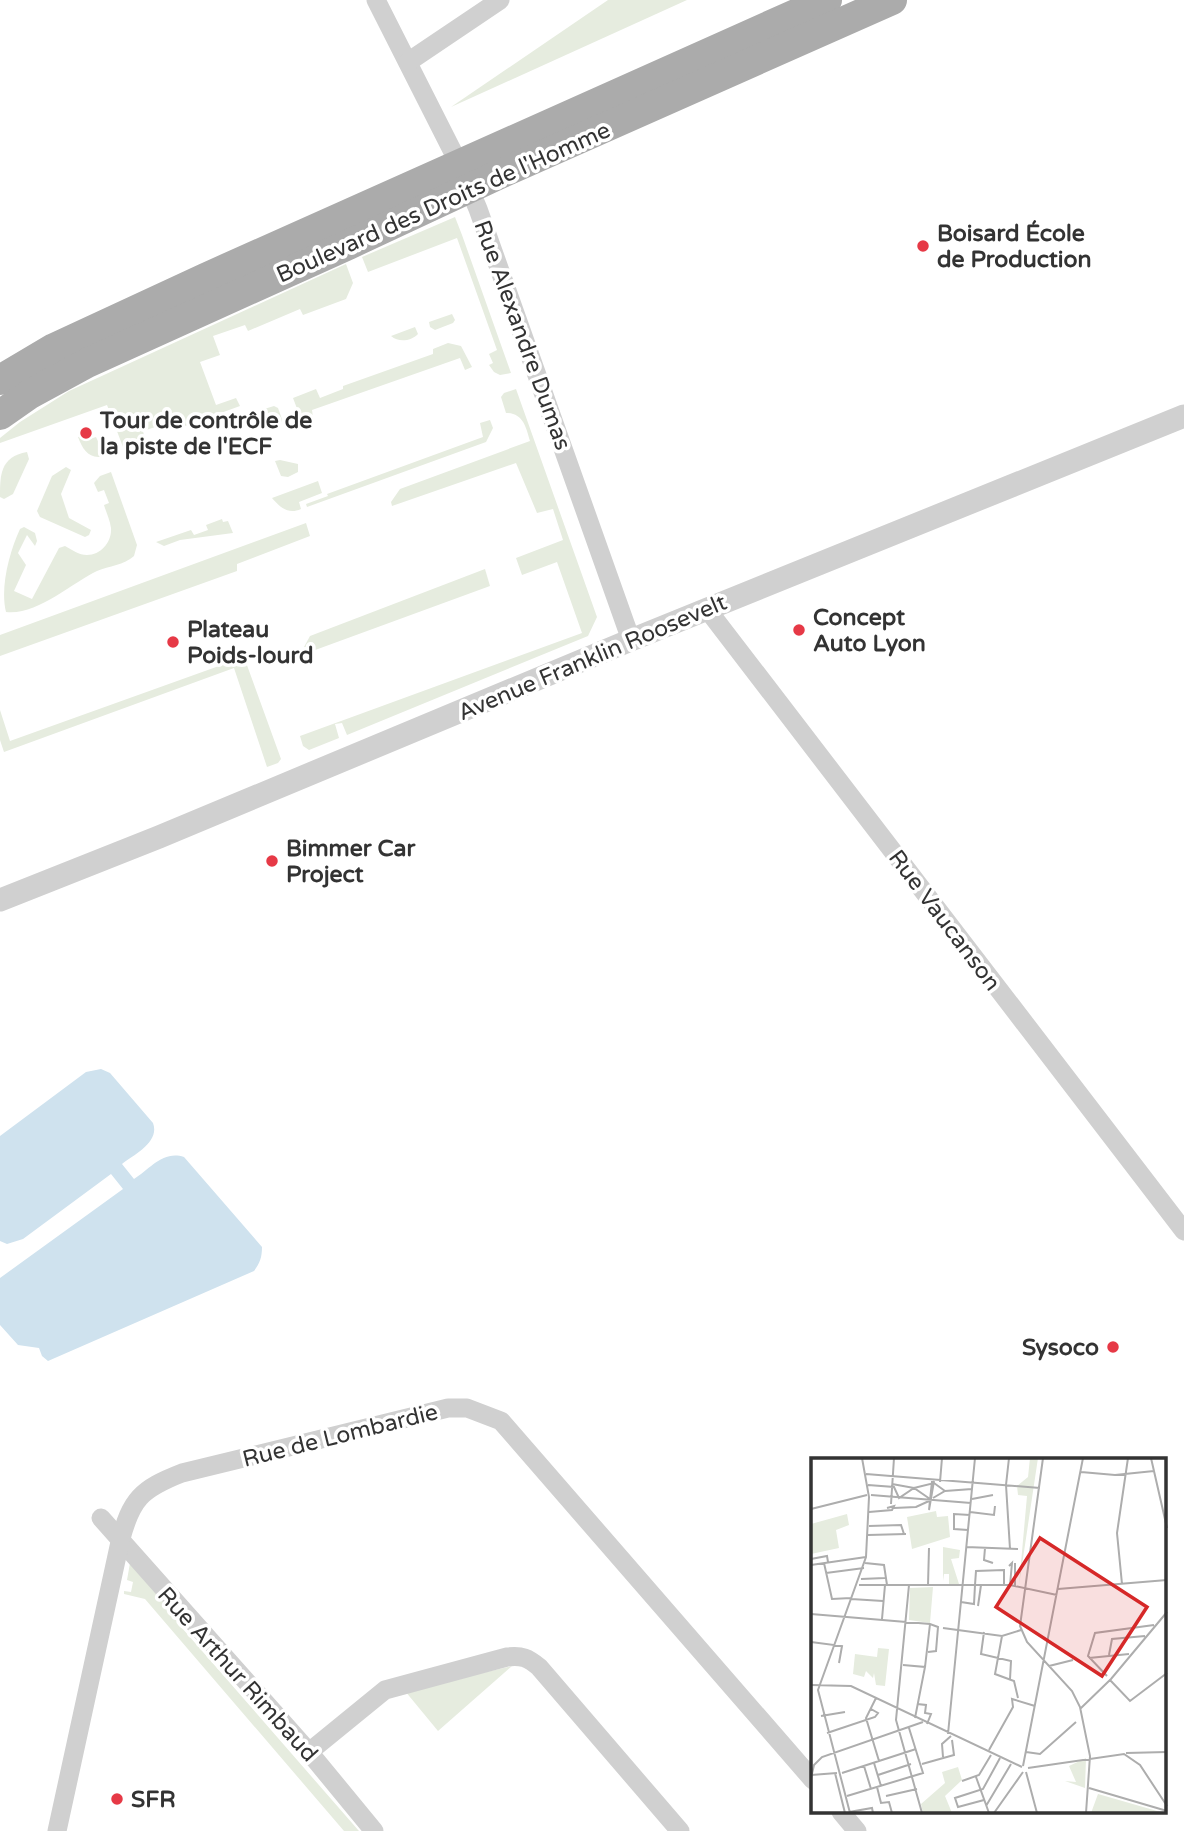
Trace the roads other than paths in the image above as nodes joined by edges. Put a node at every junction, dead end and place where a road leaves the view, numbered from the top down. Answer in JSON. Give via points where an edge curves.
{"nodes":[{"id":1,"x":376,"y":0,"type":"edge"},
{"id":2,"x":500,"y":0,"type":"edge"},
{"id":3,"x":827,"y":0,"type":"edge"},
{"id":4,"x":892,"y":0,"type":"edge"},
{"id":5,"x":408,"y":62,"type":"junction"},
{"id":6,"x":464,"y":176,"type":"junction"},
{"id":7,"x":0,"y":380,"type":"edge"},
{"id":8,"x":0,"y":415,"type":"edge"},
{"id":9,"x":1184,"y":416,"type":"edge"},
{"id":10,"x":707,"y":609,"type":"junction"},
{"id":11,"x":631,"y":640,"type":"junction"},
{"id":12,"x":0,"y":900,"type":"edge"},
{"id":13,"x":1184,"y":1231,"type":"edge"},
{"id":14,"x":101,"y":1518,"type":"dead end"},
{"id":15,"x":120,"y":1542,"type":"junction"},
{"id":16,"x":309,"y":1752,"type":"junction"},
{"id":17,"x":811,"y":1778,"type":"edge"},
{"id":18,"x":843,"y":1814,"type":"edge"},
{"id":19,"x":57,"y":1831,"type":"edge"},
{"id":20,"x":374,"y":1831,"type":"edge"},
{"id":21,"x":680,"y":1831,"type":"edge"},
{"id":22,"x":857,"y":1831,"type":"edge"}],
"edges":[{"from":1,"to":5,"type":"street","name":"Rue Alexandre Dumas"},
{"from":2,"to":5,"type":"street"},
{"from":3,"to":6,"type":"main road","name":"Boulevard des Droits de l'Homme"},
{"from":4,"to":6,"type":"main road","name":"Boulevard des Droits de l'Homme"},
{"from":5,"to":6,"type":"street","name":"Rue Alexandre Dumas"},
{"from":6,"to":7,"type":"main road","name":"Boulevard des Droits de l'Homme","via":[[64,343]]},
{"from":6,"to":8,"type":"main road","name":"Boulevard des Droits de l'Homme","via":[[86,363]]},
{"from":6,"to":11,"type":"street","name":"Rue Alexandre Dumas"},
{"from":9,"to":10,"type":"street","name":"Avenue Franklin Roosevelt"},
{"from":10,"to":11,"type":"street","name":"Avenue Franklin Roosevelt"},
{"from":10,"to":13,"type":"street","name":"Rue Vaucanson"},
{"from":11,"to":12,"type":"street","name":"Avenue Franklin Roosevelt"},
{"from":14,"to":15,"type":"street","name":"Rue Arthur Rimbaud"},
{"from":15,"to":16,"type":"street","name":"Rue Arthur Rimbaud"},
{"from":15,"to":17,"type":"street","name":"Rue de Lombardie","via":[[131,1507],[144,1493],[182,1473],[448,1408],[482,1412],[501,1421],[519,1440]]},
{"from":15,"to":19,"type":"street","name":"Rue de Lombardie"},
{"from":16,"to":20,"type":"street","name":"Rue Arthur Rimbaud"},
{"from":16,"to":21,"type":"street","via":[[385,1690],[520,1656],[539,1667]]},
{"from":18,"to":22,"type":"street"}]}
